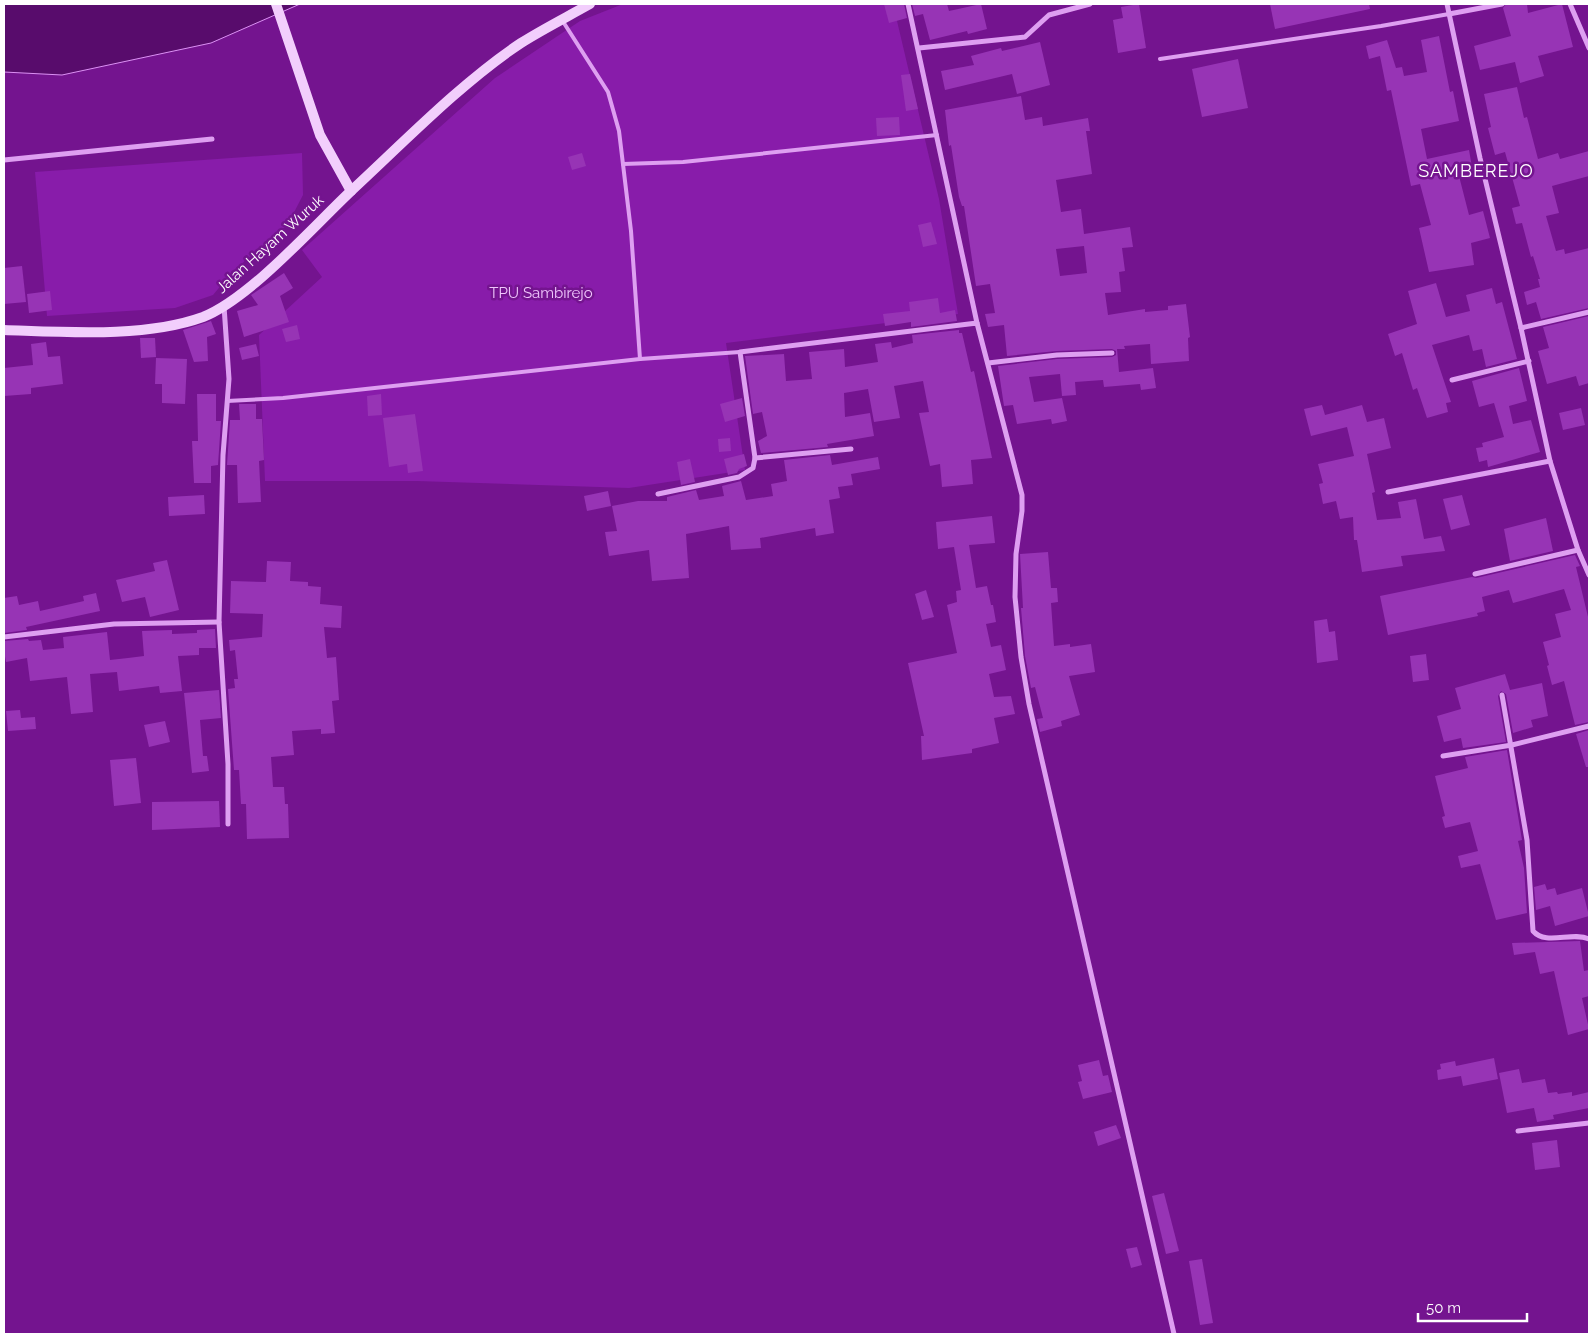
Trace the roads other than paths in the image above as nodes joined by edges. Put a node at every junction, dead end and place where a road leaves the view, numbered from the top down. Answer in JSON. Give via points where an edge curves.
{"nodes":[{"id":1,"x":276,"y":4,"type":"edge"},
{"id":2,"x":590,"y":4,"type":"edge"},
{"id":3,"x":908,"y":4,"type":"edge"},
{"id":4,"x":1090,"y":4,"type":"edge"},
{"id":5,"x":1447,"y":4,"type":"edge"},
{"id":6,"x":1502,"y":4,"type":"edge"},
{"id":7,"x":1570,"y":4,"type":"edge"},
{"id":8,"x":1449,"y":14,"type":"junction"},
{"id":9,"x":562,"y":20,"type":"junction"},
{"id":10,"x":919,"y":48,"type":"junction"},
{"id":11,"x":1589,"y":48,"type":"edge"},
{"id":12,"x":1160,"y":59,"type":"dead end"},
{"id":13,"x":938,"y":134,"type":"junction"},
{"id":14,"x":212,"y":139,"type":"dead end"},
{"id":15,"x":4,"y":160,"type":"edge"},
{"id":16,"x":623,"y":164,"type":"junction"},
{"id":17,"x":351,"y":191,"type":"junction"},
{"id":18,"x":224,"y":306,"type":"junction"},
{"id":19,"x":1589,"y":312,"type":"edge"},
{"id":20,"x":978,"y":323,"type":"junction"},
{"id":21,"x":1522,"y":328,"type":"junction"},
{"id":22,"x":4,"y":330,"type":"edge"},
{"id":23,"x":740,"y":352,"type":"junction"},
{"id":24,"x":1112,"y":353,"type":"dead end"},
{"id":25,"x":640,"y":358,"type":"junction"},
{"id":26,"x":1529,"y":361,"type":"junction"},
{"id":27,"x":988,"y":363,"type":"junction"},
{"id":28,"x":1452,"y":380,"type":"dead end"},
{"id":29,"x":227,"y":401,"type":"junction"},
{"id":30,"x":851,"y":449,"type":"dead end"},
{"id":31,"x":755,"y":458,"type":"junction"},
{"id":32,"x":1550,"y":460,"type":"junction"},
{"id":33,"x":1388,"y":492,"type":"dead end"},
{"id":34,"x":658,"y":494,"type":"dead end"},
{"id":35,"x":1578,"y":550,"type":"junction"},
{"id":36,"x":1587,"y":565,"type":"edge"},
{"id":37,"x":1475,"y":574,"type":"dead end"},
{"id":38,"x":1589,"y":575,"type":"edge"},
{"id":39,"x":219,"y":622,"type":"junction"},
{"id":40,"x":4,"y":638,"type":"edge"},
{"id":41,"x":1502,"y":695,"type":"dead end"},
{"id":42,"x":1589,"y":726,"type":"edge"},
{"id":43,"x":1512,"y":745,"type":"junction"},
{"id":44,"x":1443,"y":756,"type":"dead end"},
{"id":45,"x":228,"y":824,"type":"dead end"},
{"id":46,"x":1589,"y":938,"type":"edge"},
{"id":47,"x":1589,"y":1123,"type":"edge"},
{"id":48,"x":1518,"y":1131,"type":"dead end"},
{"id":49,"x":1174,"y":1334,"type":"edge"}],
"edges":[{"from":1,"to":17,"type":"main road","via":[[320,135]]},
{"from":2,"to":9,"type":"main road","name":"Jalan Hayam Wuruk"},
{"from":3,"to":10,"type":"street"},
{"from":4,"to":10,"type":"street","via":[[1049,15],[1025,37]]},
{"from":5,"to":8,"type":"street"},
{"from":6,"to":8,"type":"street"},
{"from":7,"to":11,"type":"street"},
{"from":8,"to":12,"type":"lane"},
{"from":8,"to":21,"type":"street"},
{"from":9,"to":16,"type":"lane","via":[[608,92],[620,131]]},
{"from":9,"to":17,"type":"main road","name":"Jalan Hayam Wuruk","via":[[520,44],[464,87]]},
{"from":10,"to":13,"type":"street"},
{"from":13,"to":16,"type":"lane","via":[[683,162]]},
{"from":13,"to":20,"type":"street"},
{"from":14,"to":15,"type":"street"},
{"from":16,"to":25,"type":"lane"},
{"from":17,"to":18,"type":"main road","name":"Jalan Hayam Wuruk","via":[[277,262]]},
{"from":18,"to":22,"type":"main road","name":"Jalan Hayam Wuruk","via":[[167,327],[89,331]]},
{"from":18,"to":29,"type":"street"},
{"from":19,"to":21,"type":"street"},
{"from":20,"to":23,"type":"street"},
{"from":20,"to":27,"type":"street"},
{"from":21,"to":26,"type":"street"},
{"from":23,"to":25,"type":"lane"},
{"from":23,"to":31,"type":"street"},
{"from":24,"to":27,"type":"street"},
{"from":25,"to":29,"type":"lane","via":[[283,398]]},
{"from":26,"to":28,"type":"street"},
{"from":26,"to":32,"type":"street"},
{"from":27,"to":49,"type":"street","via":[[1022,495],[1015,597],[1029,704]]},
{"from":29,"to":39,"type":"street"},
{"from":30,"to":31,"type":"street"},
{"from":31,"to":34,"type":"street","via":[[753,468],[739,477]]},
{"from":32,"to":33,"type":"street"},
{"from":32,"to":35,"type":"street"},
{"from":35,"to":36,"type":"street"},
{"from":35,"to":37,"type":"street"},
{"from":36,"to":38,"type":"street"},
{"from":39,"to":40,"type":"street","via":[[114,624]]},
{"from":39,"to":45,"type":"street","via":[[228,764]]},
{"from":41,"to":43,"type":"street"},
{"from":42,"to":43,"type":"street"},
{"from":43,"to":44,"type":"street"},
{"from":43,"to":46,"type":"street","via":[[1527,840],[1533,931],[1544,938]]},
{"from":47,"to":48,"type":"street"}]}
